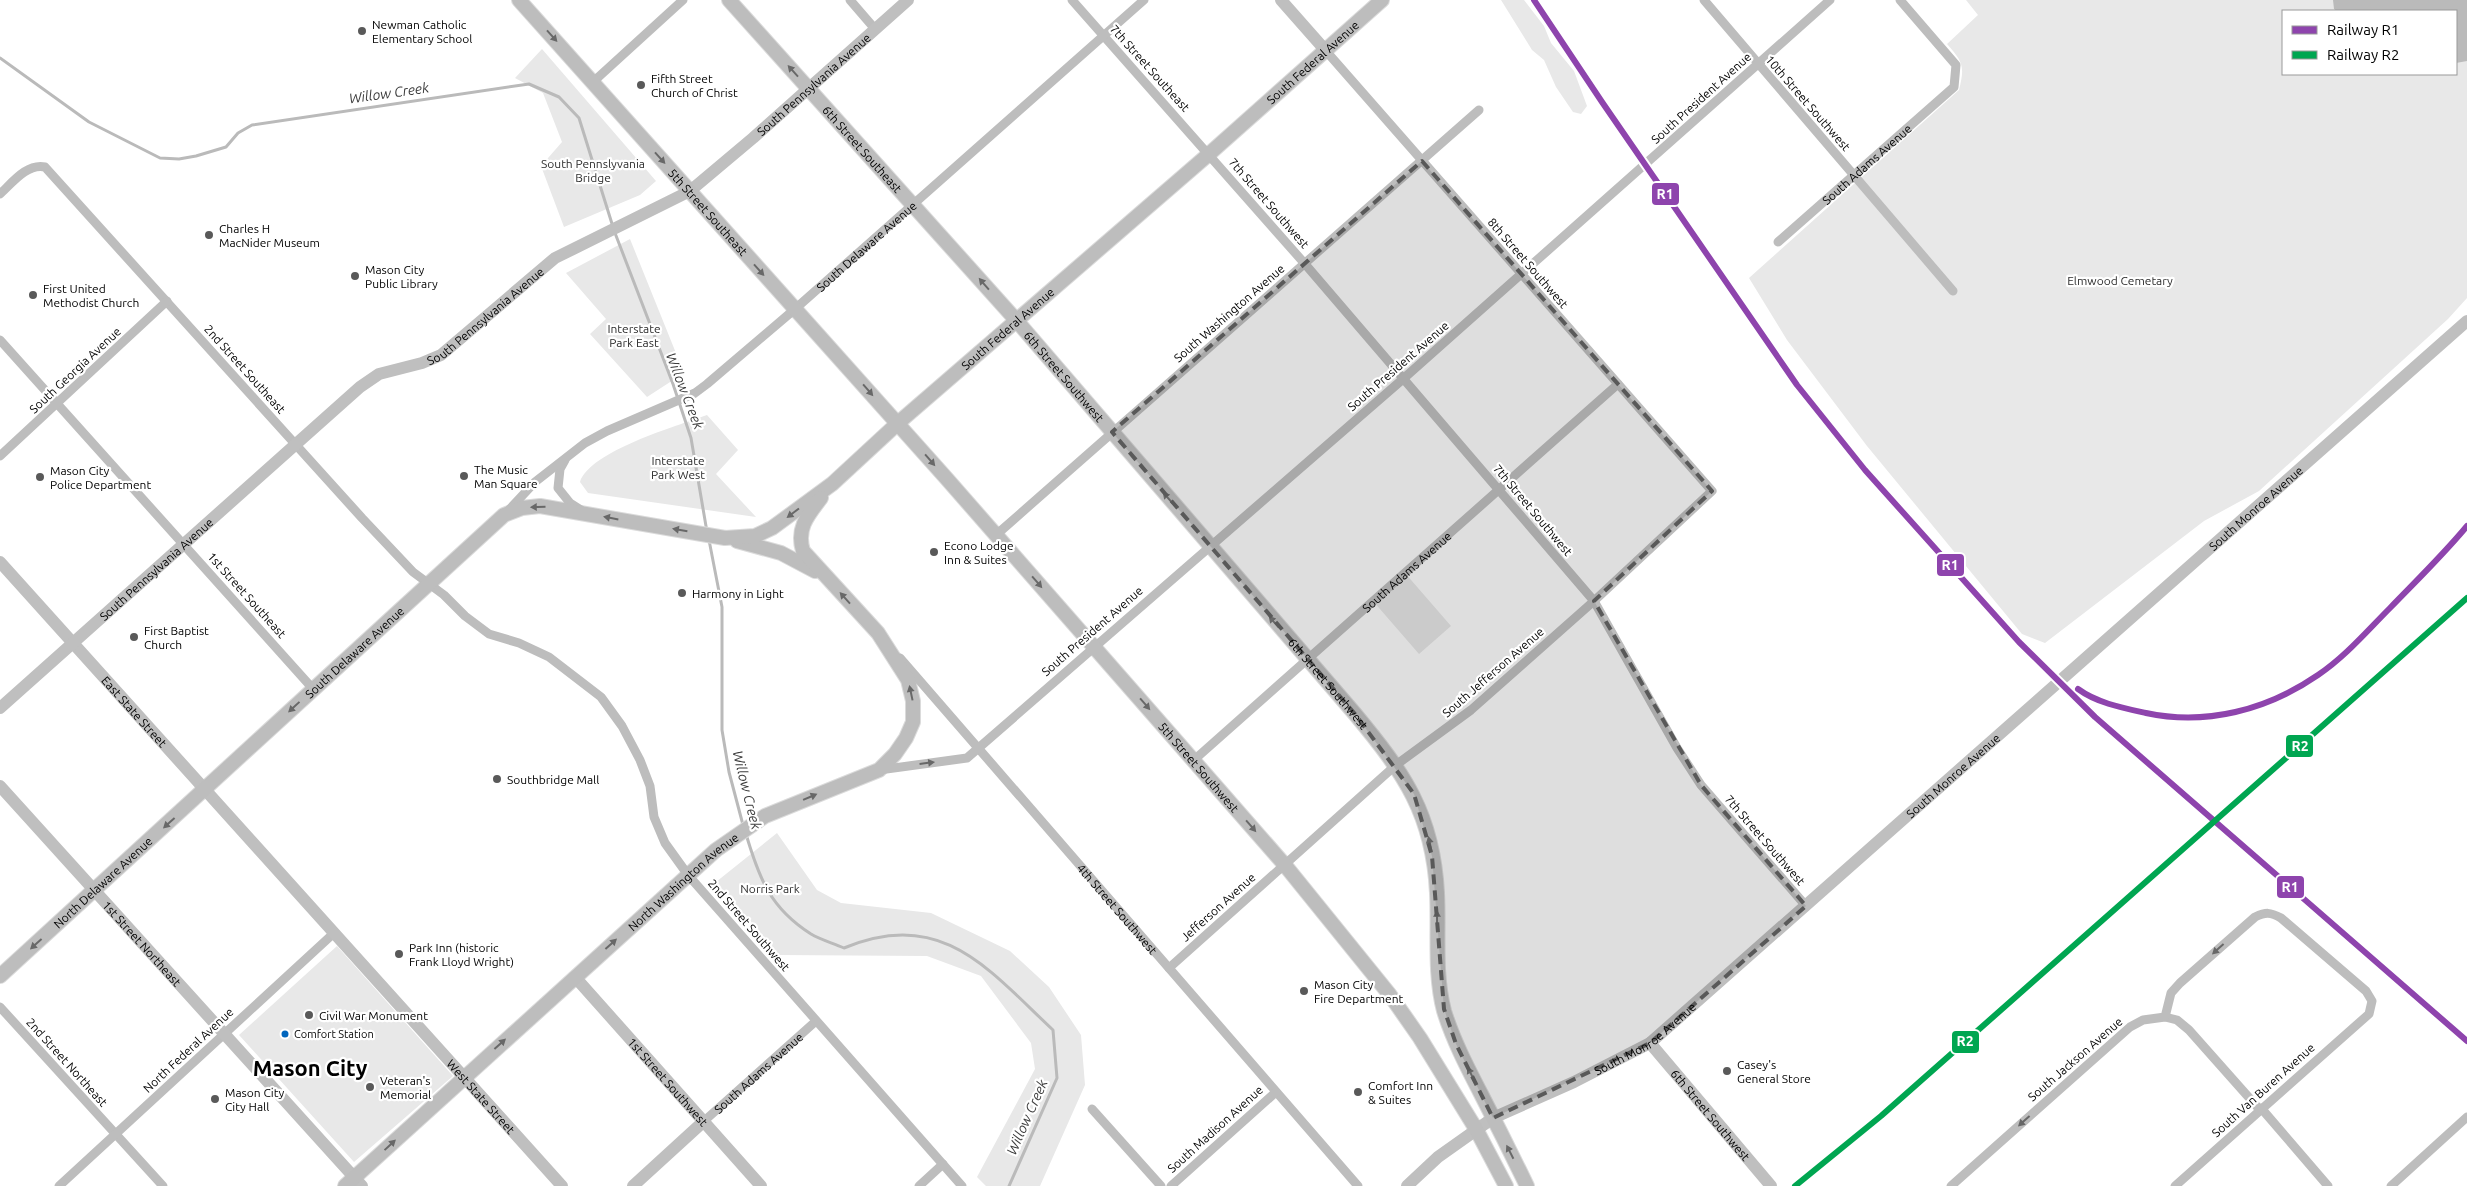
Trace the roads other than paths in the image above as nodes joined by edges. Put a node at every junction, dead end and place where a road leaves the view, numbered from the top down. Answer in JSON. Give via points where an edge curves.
{"nodes":[{"id":1,"x":519,"y":0,"type":"edge"},
{"id":2,"x":683,"y":0,"type":"edge"},
{"id":3,"x":729,"y":0,"type":"edge"},
{"id":4,"x":850,"y":0,"type":"edge"},
{"id":5,"x":908,"y":0,"type":"edge"},
{"id":6,"x":1072,"y":0,"type":"edge"},
{"id":7,"x":1144,"y":0,"type":"edge"},
{"id":8,"x":1280,"y":0,"type":"edge"},
{"id":9,"x":1382,"y":0,"type":"edge"},
{"id":10,"x":1704,"y":0,"type":"edge"},
{"id":11,"x":1830,"y":0,"type":"edge"},
{"id":12,"x":1900,"y":0,"type":"edge"},
{"id":13,"x":875,"y":29,"type":"junction"},
{"id":14,"x":1104,"y":36,"type":"junction"},
{"id":15,"x":1326,"y":51,"type":"junction"},
{"id":16,"x":1758,"y":64,"type":"junction"},
{"id":17,"x":593,"y":82,"type":"junction"},
{"id":18,"x":808,"y":88,"type":"junction"},
{"id":19,"x":1480,"y":110,"type":"dead end"},
{"id":20,"x":1209,"y":154,"type":"junction"},
{"id":21,"x":1422,"y":161,"type":"junction"},
{"id":22,"x":1854,"y":176,"type":"junction"},
{"id":23,"x":690,"y":191,"type":"junction"},
{"id":24,"x":0,"y":194,"type":"edge"},
{"id":25,"x":913,"y":205,"type":"junction"},
{"id":26,"x":1778,"y":242,"type":"dead end"},
{"id":27,"x":1305,"y":264,"type":"junction"},
{"id":28,"x":1521,"y":274,"type":"junction"},
{"id":29,"x":1953,"y":291,"type":"dead end"},
{"id":30,"x":167,"y":302,"type":"junction"},
{"id":31,"x":795,"y":309,"type":"junction"},
{"id":32,"x":1016,"y":320,"type":"junction"},
{"id":33,"x":2467,"y":320,"type":"edge"},
{"id":34,"x":0,"y":340,"type":"edge"},
{"id":35,"x":1402,"y":379,"type":"junction"},
{"id":36,"x":1618,"y":384,"type":"junction"},
{"id":37,"x":57,"y":403,"type":"junction"},
{"id":38,"x":898,"y":423,"type":"junction"},
{"id":39,"x":1112,"y":432,"type":"junction"},
{"id":40,"x":295,"y":444,"type":"junction"},
{"id":41,"x":0,"y":456,"type":"edge"},
{"id":42,"x":567,"y":458,"type":"junction"},
{"id":43,"x":832,"y":484,"type":"junction"},
{"id":44,"x":1499,"y":490,"type":"junction"},
{"id":45,"x":1712,"y":491,"type":"joint"},
{"id":46,"x":586,"y":513,"type":"junction"},
{"id":47,"x":504,"y":515,"type":"junction"},
{"id":48,"x":996,"y":534,"type":"junction"},
{"id":49,"x":724,"y":538,"type":"junction"},
{"id":50,"x":184,"y":543,"type":"junction"},
{"id":51,"x":1209,"y":545,"type":"junction"},
{"id":52,"x":0,"y":562,"type":"edge"},
{"id":53,"x":830,"y":580,"type":"junction"},
{"id":54,"x":430,"y":583,"type":"junction"},
{"id":55,"x":1594,"y":601,"type":"junction"},
{"id":56,"x":878,"y":633,"type":"junction"},
{"id":57,"x":73,"y":643,"type":"junction"},
{"id":58,"x":1094,"y":646,"type":"junction"},
{"id":59,"x":1308,"y":661,"type":"junction"},
{"id":60,"x":314,"y":690,"type":"junction"},
{"id":61,"x":0,"y":708,"type":"edge"},
{"id":62,"x":979,"y":747,"type":"junction"},
{"id":63,"x":1194,"y":760,"type":"junction"},
{"id":64,"x":1396,"y":765,"type":"junction"},
{"id":65,"x":879,"y":770,"type":"junction"},
{"id":66,"x":0,"y":786,"type":"edge"},
{"id":67,"x":206,"y":790,"type":"junction"},
{"id":68,"x":1284,"y":864,"type":"junction"},
{"id":69,"x":688,"y":875,"type":"junction"},
{"id":70,"x":94,"y":890,"type":"junction"},
{"id":71,"x":1806,"y":906,"type":"junction"},
{"id":72,"x":334,"y":933,"type":"junction"},
{"id":73,"x":1169,"y":968,"type":"junction"},
{"id":74,"x":0,"y":976,"type":"edge"},
{"id":75,"x":575,"y":977,"type":"junction"},
{"id":76,"x":0,"y":1007,"type":"edge"},
{"id":77,"x":2165,"y":1017,"type":"junction"},
{"id":78,"x":816,"y":1021,"type":"junction"},
{"id":79,"x":224,"y":1034,"type":"junction"},
{"id":80,"x":1650,"y":1043,"type":"junction"},
{"id":81,"x":464,"y":1077,"type":"junction"},
{"id":82,"x":1276,"y":1092,"type":"junction"},
{"id":83,"x":1092,"y":1109,"type":"dead end"},
{"id":84,"x":2261,"y":1109,"type":"junction"},
{"id":85,"x":1493,"y":1118,"type":"junction"},
{"id":86,"x":2467,"y":1118,"type":"edge"},
{"id":87,"x":703,"y":1122,"type":"junction"},
{"id":88,"x":1476,"y":1129,"type":"junction"},
{"id":89,"x":116,"y":1134,"type":"junction"},
{"id":90,"x":943,"y":1164,"type":"junction"},
{"id":91,"x":354,"y":1183,"type":"edge"},
{"id":92,"x":59,"y":1186,"type":"edge"},
{"id":93,"x":163,"y":1186,"type":"edge"},
{"id":94,"x":562,"y":1186,"type":"edge"},
{"id":95,"x":633,"y":1186,"type":"edge"},
{"id":96,"x":761,"y":1186,"type":"edge"},
{"id":97,"x":919,"y":1186,"type":"edge"},
{"id":98,"x":962,"y":1186,"type":"edge"},
{"id":99,"x":1161,"y":1186,"type":"edge"},
{"id":100,"x":1171,"y":1186,"type":"edge"},
{"id":101,"x":1358,"y":1186,"type":"edge"},
{"id":102,"x":1407,"y":1186,"type":"edge"},
{"id":103,"x":1506,"y":1186,"type":"edge"},
{"id":104,"x":1527,"y":1186,"type":"edge"},
{"id":105,"x":1771,"y":1186,"type":"edge"},
{"id":106,"x":1951,"y":1186,"type":"edge"},
{"id":107,"x":2175,"y":1186,"type":"edge"},
{"id":108,"x":2328,"y":1186,"type":"edge"},
{"id":109,"x":2391,"y":1186,"type":"edge"}],
"edges":[{"from":1,"to":17,"type":"main road","name":"5th Street Southeast","one_way":true},
{"from":2,"to":17,"type":"street"},
{"from":18,"to":3,"type":"main road","name":"6th Street Southeast","one_way":true},
{"from":4,"to":13,"type":"street"},
{"from":5,"to":13,"type":"main road","name":"South Pennsylvania Avenue"},
{"from":6,"to":14,"type":"street","name":"7th Street Southeast"},
{"from":7,"to":14,"type":"street","name":"South Delaware Avenue"},
{"from":8,"to":15,"type":"main road"},
{"from":9,"to":15,"type":"main road","name":"South Federal Avenue"},
{"from":10,"to":16,"type":"street","name":"10th Street Southwest"},
{"from":11,"to":16,"type":"street","name":"South President Avenue"},
{"from":12,"to":22,"type":"street","name":"South Adams Avenue","via":[[1956,65],[1954,87]]},
{"from":13,"to":18,"type":"main road","name":"South Pennsylvania Avenue"},
{"from":14,"to":20,"type":"street","name":"7th Street Southeast"},
{"from":14,"to":25,"type":"street","name":"South Delaware Avenue"},
{"from":15,"to":20,"type":"main road","name":"South Federal Avenue"},
{"from":15,"to":21,"type":"street","name":"8th Street Southwest"},
{"from":16,"to":22,"type":"street","name":"10th Street Southwest"},
{"from":16,"to":28,"type":"street","name":"South President Avenue"},
{"from":17,"to":23,"type":"main road","name":"5th Street Southeast","one_way":true},
{"from":18,"to":23,"type":"main road","name":"South Pennsylvania Avenue"},
{"from":18,"to":25,"type":"main road","name":"6th Street Southeast"},
{"from":19,"to":21,"type":"street","name":"South Washington Avenue"},
{"from":20,"to":27,"type":"street","name":"7th Street Southwest"},
{"from":20,"to":32,"type":"main road","name":"South Federal Avenue"},
{"from":21,"to":27,"type":"street","name":"South Washington Avenue"},
{"from":21,"to":28,"type":"street","name":"8th Street Southwest"},
{"from":22,"to":26,"type":"street","name":"South Adams Avenue"},
{"from":22,"to":29,"type":"street","name":"10th Street Southwest"},
{"from":23,"to":31,"type":"main road","name":"5th Street Southeast","one_way":true},
{"from":23,"to":40,"type":"main road","name":"South Pennsylvania Avenue","via":[[555,258],[441,355],[378,374]]},
{"from":24,"to":30,"type":"street","name":"2nd Street Southeast","via":[[28,169],[45,167]]},
{"from":25,"to":31,"type":"street","name":"South Delaware Avenue"},
{"from":32,"to":25,"type":"main road","name":"6th Street Southeast","one_way":true},
{"from":27,"to":35,"type":"street","name":"7th Street Southwest"},
{"from":27,"to":39,"type":"street","name":"South Washington Avenue"},
{"from":28,"to":35,"type":"street","name":"South President Avenue"},
{"from":28,"to":36,"type":"street","name":"8th Street Southwest"},
{"from":30,"to":37,"type":"street","name":"South Georgia Avenue"},
{"from":30,"to":40,"type":"street","name":"2nd Street Southeast"},
{"from":31,"to":38,"type":"main road","name":"5th Street Southeast","one_way":true},
{"from":31,"to":42,"type":"street","name":"South Delaware Avenue","via":[[695,393],[607,431]]},
{"from":32,"to":38,"type":"main road","name":"South Federal Avenue"},
{"from":32,"to":39,"type":"main road","name":"6th Street Southwest"},
{"from":33,"to":71,"type":"main road","name":"South Monroe Avenue"},
{"from":34,"to":37,"type":"street","name":"1st Street Southeast"},
{"from":35,"to":44,"type":"street","name":"7th Street Southwest"},
{"from":35,"to":51,"type":"street","name":"South President Avenue"},
{"from":36,"to":44,"type":"street","name":"South Adams Avenue"},
{"from":36,"to":45,"type":"street","name":"8th Street Southwest"},
{"from":37,"to":41,"type":"street","name":"South Georgia Avenue"},
{"from":37,"to":50,"type":"street","name":"1st Street Southeast"},
{"from":38,"to":43,"type":"main road","name":"South Federal Avenue"},
{"from":38,"to":48,"type":"main road","name":"5th Street Southwest","one_way":true},
{"from":39,"to":48,"type":"street","name":"South Washington Avenue"},
{"from":51,"to":39,"type":"main road","name":"6th Street Southwest","one_way":true},
{"from":40,"to":50,"type":"main road","name":"South Pennsylvania Avenue"},
{"from":40,"to":54,"type":"street","name":"2nd Street Southeast","via":[[413,572]]},
{"from":42,"to":46,"type":"street","via":[[560,469],[558,488],[570,503]]},
{"from":42,"to":47,"type":"street","name":"South Delaware Avenue","via":[[535,482]]},
{"from":43,"to":49,"type":"main road","name":"South Federal Avenue","one_way":true,"via":[[772,528],[755,536]]},
{"from":43,"to":53,"type":"main road","name":"North Washington Avenue","via":[[803,522],[800,542],[808,557]]},
{"from":44,"to":55,"type":"street","name":"7th Street Southwest"},
{"from":44,"to":59,"type":"street","name":"South Adams Avenue"},
{"from":45,"to":55,"type":"street","name":"South Jefferson Avenue"},
{"from":46,"to":47,"type":"main road","name":"South Delaware Avenue","one_way":true,"via":[[540,506]]},
{"from":49,"to":46,"type":"main road","name":"South Federal Avenue","one_way":true},
{"from":47,"to":54,"type":"main road","name":"South Delaware Avenue"},
{"from":48,"to":58,"type":"main road","name":"5th Street Southwest","one_way":true},
{"from":49,"to":53,"type":"main road","via":[[781,553]]},
{"from":50,"to":57,"type":"main road","name":"South Pennsylvania Avenue"},
{"from":50,"to":60,"type":"street","name":"1st Street Southeast"},
{"from":51,"to":58,"type":"street","name":"South President Avenue"},
{"from":59,"to":51,"type":"main road","name":"6th Street Southwest","one_way":true},
{"from":52,"to":57,"type":"main road","name":"East State Street"},
{"from":56,"to":53,"type":"main road","name":"North Washington Avenue","one_way":true},
{"from":54,"to":60,"type":"main road","name":"South Delaware Avenue"},
{"from":54,"to":69,"type":"street","name":"2nd Street Southwest","via":[[489,634],[550,657],[601,697],[622,726],[640,760],[650,786],[654,817],[665,843]]},
{"from":55,"to":64,"type":"street","name":"South Jefferson Avenue","via":[[1471,710]]},
{"from":55,"to":71,"type":"street","name":"7th Street Southwest","via":[[1700,785]]},
{"from":56,"to":62,"type":"street","name":"4th Street Southwest"},
{"from":65,"to":56,"type":"main road","name":"North Washington Avenue","one_way":true,"via":[[906,738],[912,722],[913,701],[908,680]]},
{"from":57,"to":61,"type":"main road","name":"South Pennsylvania Avenue"},
{"from":57,"to":67,"type":"main road","name":"East State Street"},
{"from":58,"to":62,"type":"street","name":"South President Avenue"},
{"from":58,"to":63,"type":"main road","name":"5th Street Southwest","one_way":true},
{"from":59,"to":63,"type":"street","name":"South Adams Avenue"},
{"from":59,"to":64,"type":"main road","name":"6th Street Southwest"},
{"from":60,"to":67,"type":"main road","name":"South Delaware Avenue","one_way":true},
{"from":65,"to":62,"type":"street","one_way":true,"via":[[967,758]]},
{"from":62,"to":73,"type":"street","name":"4th Street Southwest"},
{"from":63,"to":68,"type":"main road","name":"5th Street Southwest","one_way":true},
{"from":64,"to":68,"type":"street","name":"South Jefferson Avenue"},
{"from":85,"to":64,"type":"main road","name":"6th Street Southwest","one_way":true,"via":[[1456,1044],[1444,1009],[1437,949],[1437,893],[1426,824],[1414,794]]},
{"from":69,"to":65,"type":"main road","name":"North Washington Avenue","one_way":true,"via":[[716,850],[765,816]]},
{"from":66,"to":70,"type":"main road","name":"1st Street Northeast"},
{"from":67,"to":70,"type":"main road","name":"North Delaware Avenue","one_way":true},
{"from":67,"to":72,"type":"main road","name":"East State Street"},
{"from":68,"to":73,"type":"street","name":"Jefferson Avenue"},
{"from":68,"to":88,"type":"main road","name":"5th Street Southwest","via":[[1390,995]]},
{"from":75,"to":69,"type":"main road","name":"North Washington Avenue","one_way":true},
{"from":69,"to":78,"type":"street","name":"2nd Street Southwest"},
{"from":70,"to":74,"type":"main road","name":"North Delaware Avenue","one_way":true},
{"from":70,"to":79,"type":"main road","name":"1st Street Northeast"},
{"from":71,"to":80,"type":"main road","name":"South Monroe Avenue"},
{"from":72,"to":79,"type":"street","name":"North Federal Avenue"},
{"from":72,"to":81,"type":"main road","name":"West State Street"},
{"from":73,"to":82,"type":"street","name":"4th Street Southwest"},
{"from":81,"to":75,"type":"main road","name":"North Washington Avenue","one_way":true},
{"from":75,"to":87,"type":"main road","name":"1st Street Southwest"},
{"from":76,"to":89,"type":"street","name":"2nd Street Northeast"},
{"from":77,"to":84,"type":"street","via":[[2177,1020],[2189,1030]]},
{"from":84,"to":77,"type":"street","name":"South Van Buren Avenue","one_way":true,"via":[[2369,1014],[2372,1002],[2366,991],[2281,918],[2264,912],[2180,983],[2171,993]]},
{"from":77,"to":106,"type":"street","name":"South Jackson Avenue","one_way":true,"via":[[2143,1020],[2130,1027]]},
{"from":78,"to":87,"type":"street","name":"South Adams Avenue"},
{"from":78,"to":90,"type":"street","name":"2nd Street Southwest"},
{"from":79,"to":89,"type":"street","name":"North Federal Avenue"},
{"from":79,"to":91,"type":"main road","name":"1st Street Northeast"},
{"from":80,"to":85,"type":"main road","name":"South Monroe Avenue"},
{"from":80,"to":105,"type":"main road","name":"6th Street Southwest"},
{"from":91,"to":81,"type":"main road","name":"North Washington Avenue","one_way":true},
{"from":81,"to":94,"type":"main road","name":"West State Street"},
{"from":82,"to":100,"type":"street","name":"South Madison Avenue"},
{"from":82,"to":101,"type":"street","name":"4th Street Southwest"},
{"from":83,"to":99,"type":"street"},
{"from":84,"to":107,"type":"street","name":"South Van Buren Avenue"},
{"from":84,"to":108,"type":"street"},
{"from":85,"to":88,"type":"main road","name":"South Monroe Avenue"},
{"from":104,"to":85,"type":"main road","one_way":true},
{"from":86,"to":109,"type":"street"},
{"from":87,"to":95,"type":"main road","name":"South Adams Avenue"},
{"from":87,"to":96,"type":"main road","name":"1st Street Southwest"},
{"from":88,"to":102,"type":"main road","name":"South Monroe Avenue","via":[[1438,1157]]},
{"from":88,"to":103,"type":"main road"},
{"from":89,"to":92,"type":"street","name":"North Federal Avenue"},
{"from":89,"to":93,"type":"street","name":"2nd Street Northeast"},
{"from":90,"to":97,"type":"street"},
{"from":90,"to":98,"type":"street","name":"2nd Street Southwest"}]}
